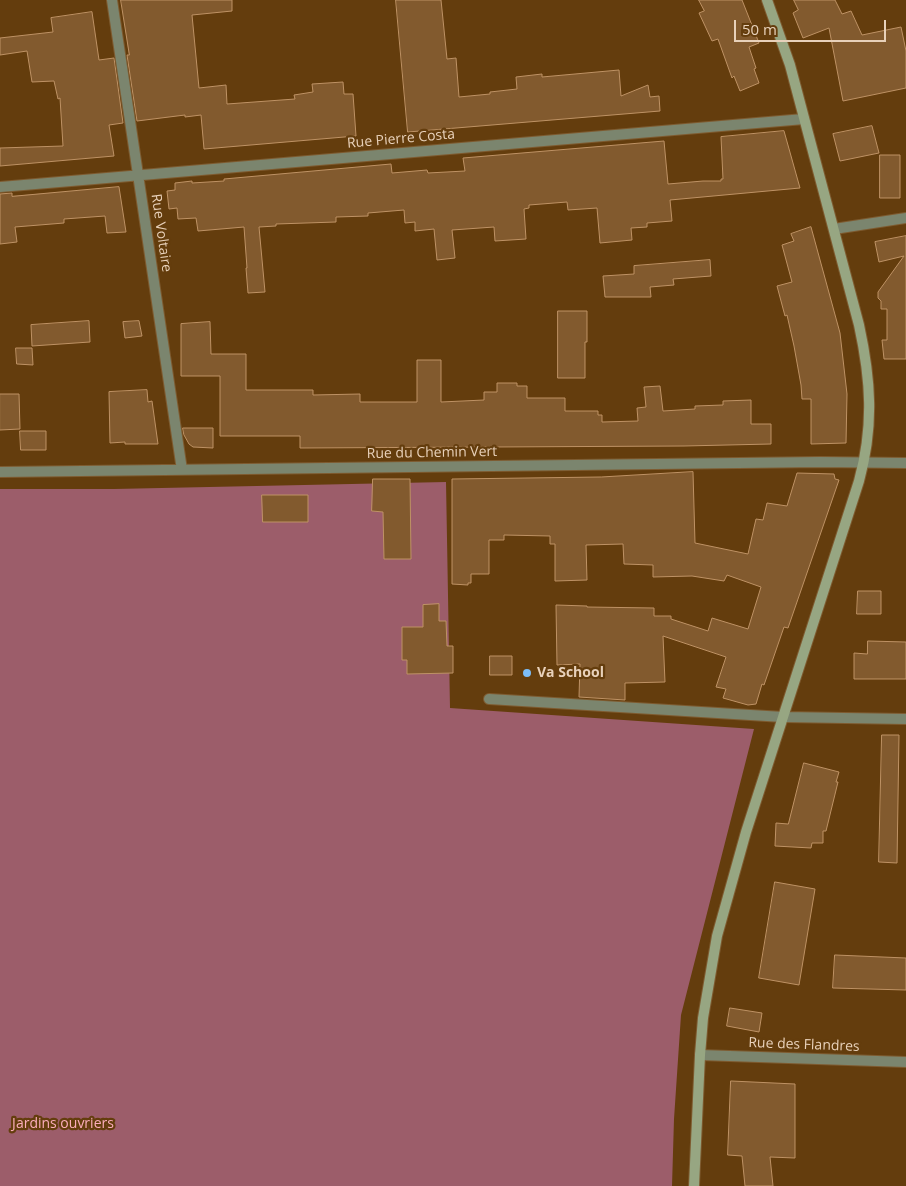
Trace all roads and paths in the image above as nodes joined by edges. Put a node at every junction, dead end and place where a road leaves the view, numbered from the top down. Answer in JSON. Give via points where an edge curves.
{"nodes":[{"id":1,"x":112,"y":0,"type":"edge"},
{"id":2,"x":767,"y":0,"type":"edge"},
{"id":3,"x":804,"y":119,"type":"junction"},
{"id":4,"x":139,"y":176,"type":"junction"},
{"id":5,"x":0,"y":187,"type":"edge"},
{"id":6,"x":906,"y":218,"type":"edge"},
{"id":7,"x":834,"y":229,"type":"junction"},
{"id":8,"x":864,"y":463,"type":"junction"},
{"id":9,"x":906,"y":463,"type":"edge"},
{"id":10,"x":182,"y":470,"type":"junction"},
{"id":11,"x":0,"y":472,"type":"edge"},
{"id":12,"x":488,"y":699,"type":"dead end"},
{"id":13,"x":782,"y":717,"type":"junction"},
{"id":14,"x":906,"y":719,"type":"edge"},
{"id":15,"x":700,"y":1055,"type":"junction"},
{"id":16,"x":906,"y":1062,"type":"edge"},
{"id":17,"x":694,"y":1186,"type":"edge"}],
"edges":[{"from":1,"to":4,"type":"street","name":"Rue Voltaire"},
{"from":2,"to":3,"type":"main road","via":[[790,65]]},
{"from":3,"to":4,"type":"street","name":"Rue Pierre Costa"},
{"from":3,"to":7,"type":"main road"},
{"from":4,"to":5,"type":"street","name":"Rue Pierre Costa"},
{"from":4,"to":10,"type":"street","name":"Rue Voltaire"},
{"from":6,"to":7,"type":"street"},
{"from":7,"to":8,"type":"main road","via":[[868,368],[870,408]]},
{"from":8,"to":9,"type":"street","name":"Rue du Chemin Vert"},
{"from":8,"to":10,"type":"street","name":"Rue du Chemin Vert"},
{"from":8,"to":13,"type":"main road"},
{"from":10,"to":11,"type":"street","name":"Rue du Chemin Vert"},
{"from":12,"to":13,"type":"street"},
{"from":13,"to":14,"type":"street"},
{"from":13,"to":15,"type":"main road","via":[[717,936]]},
{"from":15,"to":16,"type":"street","name":"Rue des Flandres"},
{"from":15,"to":17,"type":"main road"}]}
